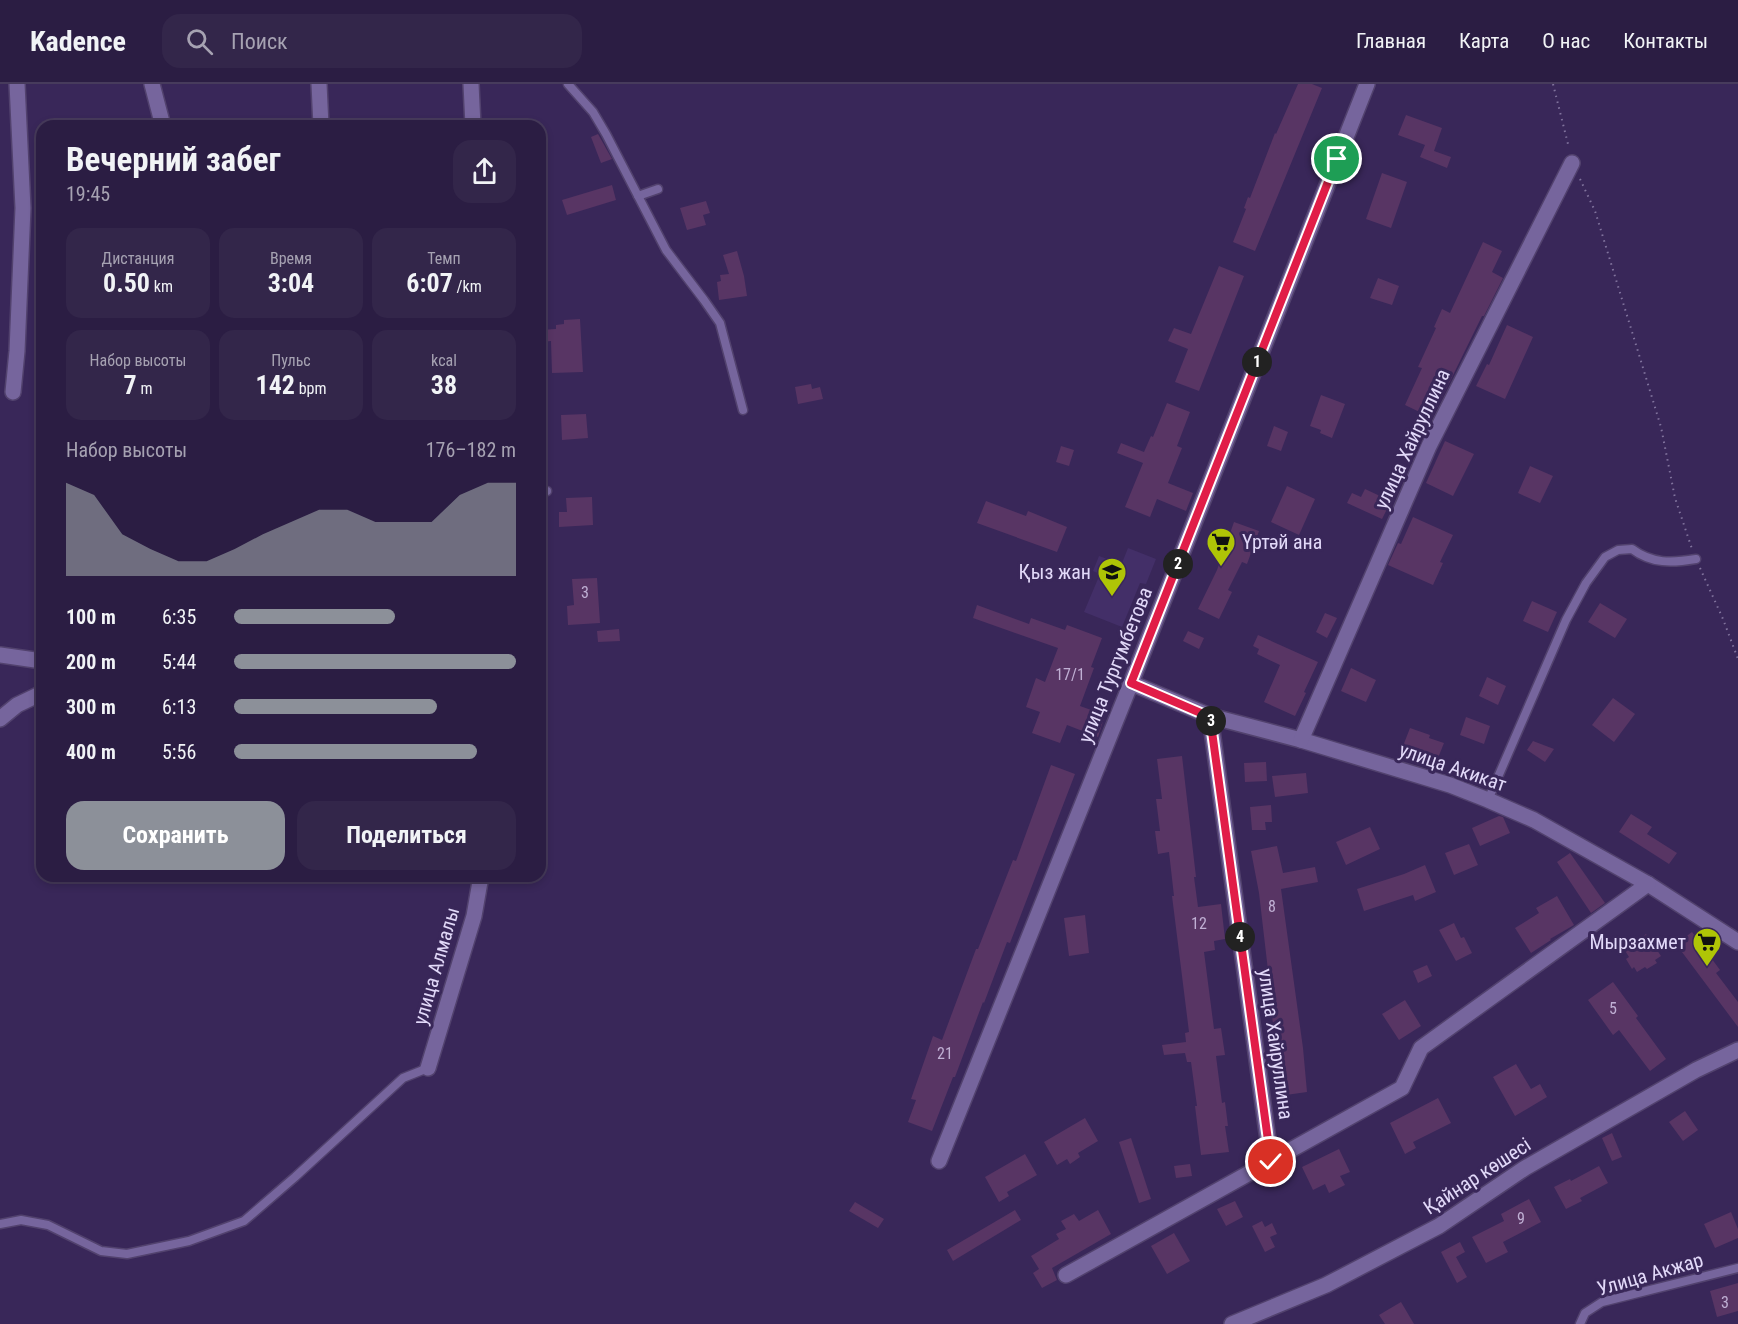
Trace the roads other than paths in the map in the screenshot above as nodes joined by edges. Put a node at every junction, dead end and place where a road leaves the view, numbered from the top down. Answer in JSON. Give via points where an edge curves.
{"nodes":[{"id":1,"x":17,"y":84,"type":"edge"},
{"id":2,"x":152,"y":84,"type":"edge"},
{"id":3,"x":319,"y":84,"type":"edge"},
{"id":4,"x":471,"y":84,"type":"edge"},
{"id":5,"x":568,"y":84,"type":"edge"},
{"id":6,"x":1367,"y":84,"type":"edge"},
{"id":7,"x":161,"y":120,"type":"edge"},
{"id":8,"x":321,"y":120,"type":"edge"},
{"id":9,"x":473,"y":120,"type":"edge"},
{"id":10,"x":1572,"y":162,"type":"road end"},
{"id":11,"x":658,"y":189,"type":"dead end"},
{"id":12,"x":638,"y":196,"type":"junction"},
{"id":13,"x":13,"y":392,"type":"dead end"},
{"id":14,"x":743,"y":410,"type":"dead end"},
{"id":15,"x":1696,"y":560,"type":"road end"},
{"id":16,"x":0,"y":655,"type":"edge"},
{"id":17,"x":36,"y":660,"type":"edge"},
{"id":18,"x":1131,"y":683,"type":"junction"},
{"id":19,"x":36,"y":696,"type":"edge"},
{"id":20,"x":1210,"y":717,"type":"junction"},
{"id":21,"x":0,"y":719,"type":"edge"},
{"id":22,"x":1301,"y":740,"type":"junction"},
{"id":23,"x":1488,"y":800,"type":"junction"},
{"id":24,"x":479,"y":882,"type":"edge"},
{"id":25,"x":1648,"y":884,"type":"junction"},
{"id":26,"x":1738,"y":942,"type":"edge"},
{"id":27,"x":1738,"y":1050,"type":"edge"},
{"id":28,"x":428,"y":1068,"type":"joint"},
{"id":29,"x":939,"y":1161,"type":"dead end"},
{"id":30,"x":1271,"y":1162,"type":"junction"},
{"id":31,"x":0,"y":1224,"type":"edge"},
{"id":32,"x":1738,"y":1268,"type":"edge"},
{"id":33,"x":1066,"y":1275,"type":"dead end"},
{"id":34,"x":1232,"y":1324,"type":"edge"},
{"id":35,"x":1580,"y":1324,"type":"edge"}],
"edges":[{"from":1,"to":13,"type":"street","via":[[23,208]]},
{"from":2,"to":7,"type":"street"},
{"from":3,"to":8,"type":"street"},
{"from":4,"to":9,"type":"street"},
{"from":5,"to":12,"type":"lane","via":[[593,112]]},
{"from":6,"to":18,"type":"street","name":"улица Тургумбетова"},
{"from":10,"to":22,"type":"street","name":"улица Хайруллина","via":[[1430,446]]},
{"from":11,"to":12,"type":"lane"},
{"from":12,"to":14,"type":"lane","via":[[666,250],[720,323]]},
{"from":15,"to":23,"type":"lane","via":[[1671,563],[1642,557],[1632,549],[1618,550],[1605,557],[1566,620]]},
{"from":16,"to":17,"type":"street"},
{"from":18,"to":20,"type":"street","name":"улица Акикат"},
{"from":18,"to":29,"type":"street","name":"улица Тургумбетова"},
{"from":19,"to":21,"type":"street"},
{"from":20,"to":22,"type":"street","name":"улица Акикат"},
{"from":20,"to":30,"type":"street","name":"улица Хайруллина"},
{"from":22,"to":23,"type":"street","name":"улица Акикат"},
{"from":23,"to":25,"type":"street","name":"улица Акикат","via":[[1534,820]]},
{"from":24,"to":28,"type":"street","name":"улица Алмалы","via":[[474,916]]},
{"from":25,"to":26,"type":"street","name":"улица Акикат"},
{"from":25,"to":30,"type":"street","via":[[1421,1048],[1402,1088]]},
{"from":27,"to":34,"type":"street","name":"Қайнар көшесі","via":[[1525,1168],[1439,1226],[1326,1285]]},
{"from":28,"to":31,"type":"lane","via":[[403,1078],[244,1221],[189,1241],[127,1254],[101,1251],[48,1225],[21,1220]]},
{"from":30,"to":33,"type":"street"},
{"from":32,"to":35,"type":"lane","name":"Улица Акжар","via":[[1602,1302],[1585,1313]]}]}
